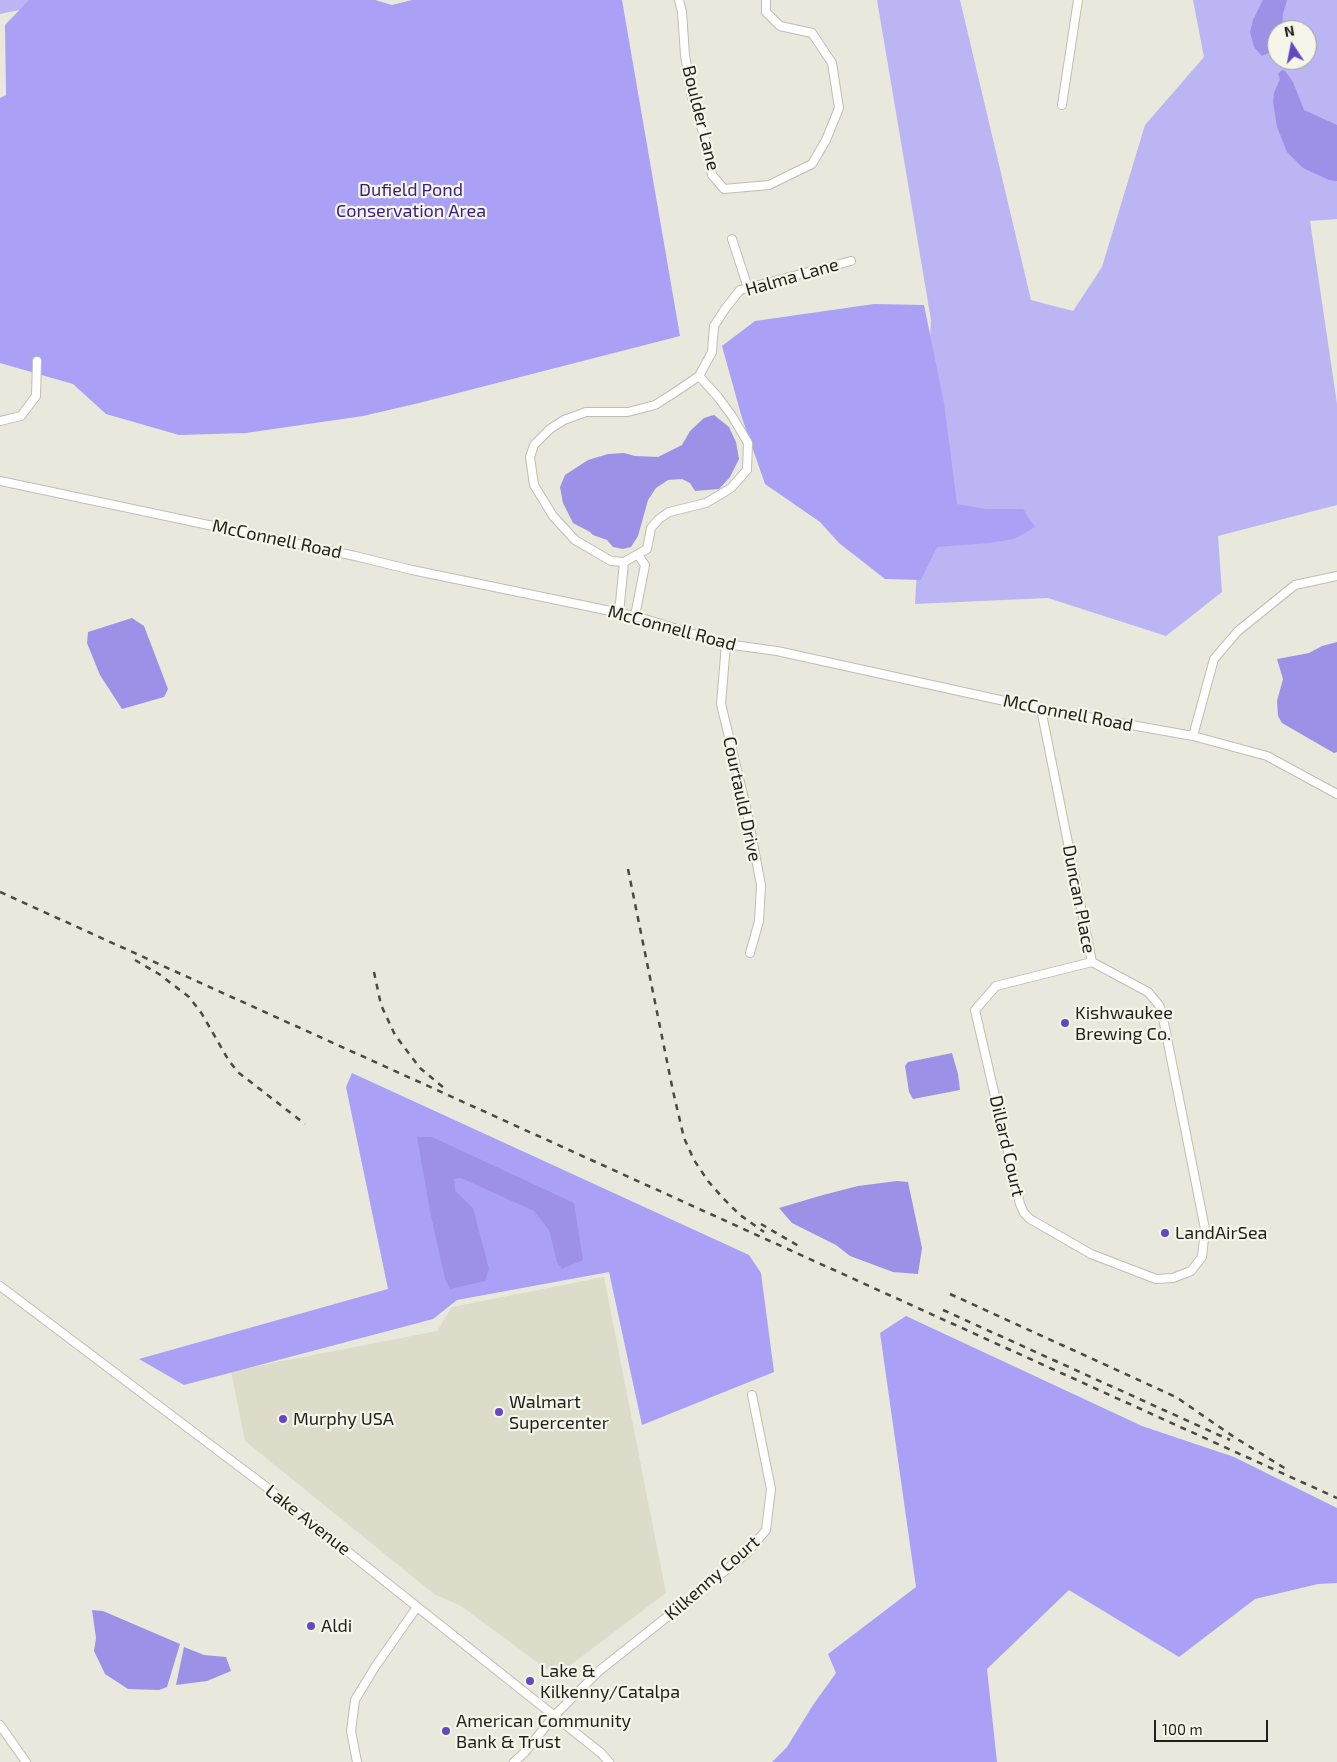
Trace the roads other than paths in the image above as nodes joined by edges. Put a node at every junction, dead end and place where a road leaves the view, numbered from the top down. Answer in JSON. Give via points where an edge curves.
{"nodes":[{"id":1,"x":678,"y":0,"type":"edge"},
{"id":2,"x":766,"y":0,"type":"edge"},
{"id":3,"x":1078,"y":0,"type":"edge"},
{"id":4,"x":1062,"y":105,"type":"dead end"},
{"id":5,"x":732,"y":239,"type":"dead end"},
{"id":6,"x":851,"y":261,"type":"dead end"},
{"id":7,"x":748,"y":288,"type":"junction"},
{"id":8,"x":37,"y":361,"type":"dead end"},
{"id":9,"x":699,"y":376,"type":"junction"},
{"id":10,"x":0,"y":421,"type":"edge"},
{"id":11,"x":0,"y":481,"type":"edge"},
{"id":12,"x":638,"y":555,"type":"junction"},
{"id":13,"x":624,"y":562,"type":"junction"},
{"id":14,"x":1337,"y":576,"type":"edge"},
{"id":15,"x":619,"y":613,"type":"junction"},
{"id":16,"x":635,"y":616,"type":"junction"},
{"id":17,"x":726,"y":644,"type":"junction"},
{"id":18,"x":1040,"y":709,"type":"junction"},
{"id":19,"x":1192,"y":736,"type":"junction"},
{"id":20,"x":1337,"y":794,"type":"edge"},
{"id":21,"x":750,"y":953,"type":"dead end"},
{"id":22,"x":1092,"y":962,"type":"junction"},
{"id":23,"x":1205,"y":1229,"type":"joint"},
{"id":24,"x":0,"y":1286,"type":"edge"},
{"id":25,"x":752,"y":1395,"type":"dead end"},
{"id":26,"x":417,"y":1607,"type":"junction"},
{"id":27,"x":554,"y":1716,"type":"junction"},
{"id":28,"x":0,"y":1725,"type":"edge"},
{"id":29,"x":26,"y":1762,"type":"edge"},
{"id":30,"x":358,"y":1762,"type":"edge"},
{"id":31,"x":514,"y":1762,"type":"edge"},
{"id":32,"x":609,"y":1762,"type":"edge"}],
"edges":[{"from":1,"to":2,"type":"street","name":"Boulder Lane","via":[[692,97],[712,174],[724,190],[769,185],[812,164],[839,108],[832,63],[812,33],[780,26],[766,12]]},
{"from":3,"to":4,"type":"street"},
{"from":5,"to":7,"type":"street"},
{"from":6,"to":7,"type":"street","name":"Halma Lane"},
{"from":7,"to":9,"type":"street","name":"Halma Lane","via":[[740,290],[714,326],[712,352]]},
{"from":8,"to":10,"type":"street","via":[[36,396],[21,416]]},
{"from":9,"to":12,"type":"street","via":[[732,416],[748,443],[747,470],[731,488],[706,503],[669,512],[658,519],[651,528],[647,549]]},
{"from":9,"to":13,"type":"street","via":[[655,405],[628,412],[586,412],[564,420],[534,445],[530,457],[534,485],[553,516],[575,540],[611,561]]},
{"from":11,"to":15,"type":"street","name":"McConnell Road"},
{"from":12,"to":13,"type":"street"},
{"from":12,"to":16,"type":"street","via":[[645,565]]},
{"from":13,"to":15,"type":"street"},
{"from":14,"to":19,"type":"street","via":[[1295,585],[1238,631],[1214,659]]},
{"from":15,"to":16,"type":"street","name":"McConnell Road"},
{"from":16,"to":17,"type":"street","name":"McConnell Road"},
{"from":17,"to":18,"type":"street","name":"McConnell Road","via":[[792,654]]},
{"from":17,"to":21,"type":"street","name":"Courtauld Drive","via":[[721,704],[761,885],[759,921]]},
{"from":18,"to":19,"type":"street","name":"McConnell Road"},
{"from":18,"to":22,"type":"street","name":"Duncan Place"},
{"from":19,"to":20,"type":"street","name":"McConnell Road","via":[[1267,756]]},
{"from":22,"to":23,"type":"street","name":"Duncan Place","via":[[1148,992],[1159,1004]]},
{"from":22,"to":23,"type":"street","name":"Dillard Court","via":[[996,986],[975,1010],[1020,1204],[1030,1219],[1091,1254],[1156,1279],[1173,1278],[1190,1271],[1202,1257]]},
{"from":24,"to":26,"type":"street","name":"Lake Avenue","via":[[269,1489]]},
{"from":25,"to":27,"type":"street","name":"Kilkenny Court","via":[[771,1489],[766,1530],[746,1554],[599,1672]]},
{"from":26,"to":27,"type":"street","name":"Lake Avenue"},
{"from":26,"to":30,"type":"street","via":[[355,1700],[351,1731]]},
{"from":27,"to":31,"type":"street","name":"Kilkenny Court"},
{"from":27,"to":32,"type":"street","name":"Lake Avenue"},
{"from":28,"to":29,"type":"street"}]}
